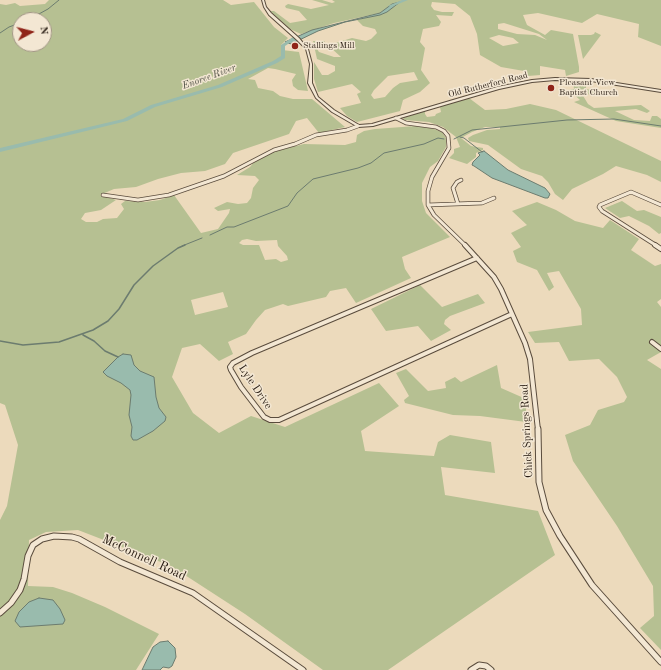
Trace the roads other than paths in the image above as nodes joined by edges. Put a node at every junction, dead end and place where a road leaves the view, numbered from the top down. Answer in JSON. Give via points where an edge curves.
{"nodes":[{"id":1,"x":263,"y":0,"type":"edge"},
{"id":2,"x":661,"y":91,"type":"edge"},
{"id":3,"x":396,"y":118,"type":"junction"},
{"id":4,"x":358,"y":126,"type":"junction"},
{"id":5,"x":461,"y":180,"type":"dead end"},
{"id":6,"x":103,"y":195,"type":"dead end"},
{"id":7,"x":494,"y":198,"type":"dead end"},
{"id":8,"x":458,"y":204,"type":"junction"},
{"id":9,"x":661,"y":204,"type":"edge"},
{"id":10,"x":428,"y":205,"type":"junction"},
{"id":11,"x":661,"y":249,"type":"edge"},
{"id":12,"x":477,"y":258,"type":"junction"},
{"id":13,"x":512,"y":314,"type":"junction"},
{"id":14,"x":652,"y":342,"type":"dead end"},
{"id":15,"x":661,"y":349,"type":"edge"},
{"id":16,"x":0,"y":613,"type":"edge"},
{"id":17,"x":661,"y":662,"type":"edge"},
{"id":18,"x":303,"y":670,"type":"edge"},
{"id":19,"x":471,"y":670,"type":"edge"},
{"id":20,"x":491,"y":670,"type":"edge"}],
"edges":[{"from":1,"to":4,"type":"street","via":[[270,14],[307,49],[310,56],[310,80],[315,93],[330,108]]},
{"from":2,"to":3,"type":"street","name":"Old Rutherford Road","via":[[591,80],[539,80],[508,86]]},
{"from":3,"to":4,"type":"street","name":"Old Rutherford Road"},
{"from":3,"to":10,"type":"street","via":[[406,123],[436,127],[449,137],[448,151],[435,170],[430,183]]},
{"from":4,"to":6,"type":"street","via":[[316,135],[274,150],[224,176],[169,195],[138,200]]},
{"from":5,"to":8,"type":"street","via":[[456,182],[454,188]]},
{"from":7,"to":8,"type":"street","via":[[482,203]]},
{"from":8,"to":10,"type":"street"},
{"from":9,"to":11,"type":"street","via":[[632,192],[600,207],[602,211]]},
{"from":10,"to":12,"type":"street","name":"Chick Springs Road","via":[[434,215]]},
{"from":12,"to":13,"type":"street","name":"Chick Springs Road","via":[[498,282]]},
{"from":12,"to":13,"type":"street","name":"Lyle Drive","via":[[252,353],[234,362],[231,370],[264,417],[279,420]]},
{"from":13,"to":17,"type":"street","name":"Chick Springs Road","via":[[530,359],[538,419],[539,482],[546,510],[592,585]]},
{"from":14,"to":15,"type":"street"},
{"from":16,"to":18,"type":"street","name":"McConnell Road","via":[[20,590],[33,545],[54,536],[72,537],[120,562],[193,593]]},
{"from":19,"to":20,"type":"street","via":[[479,665]]}]}
